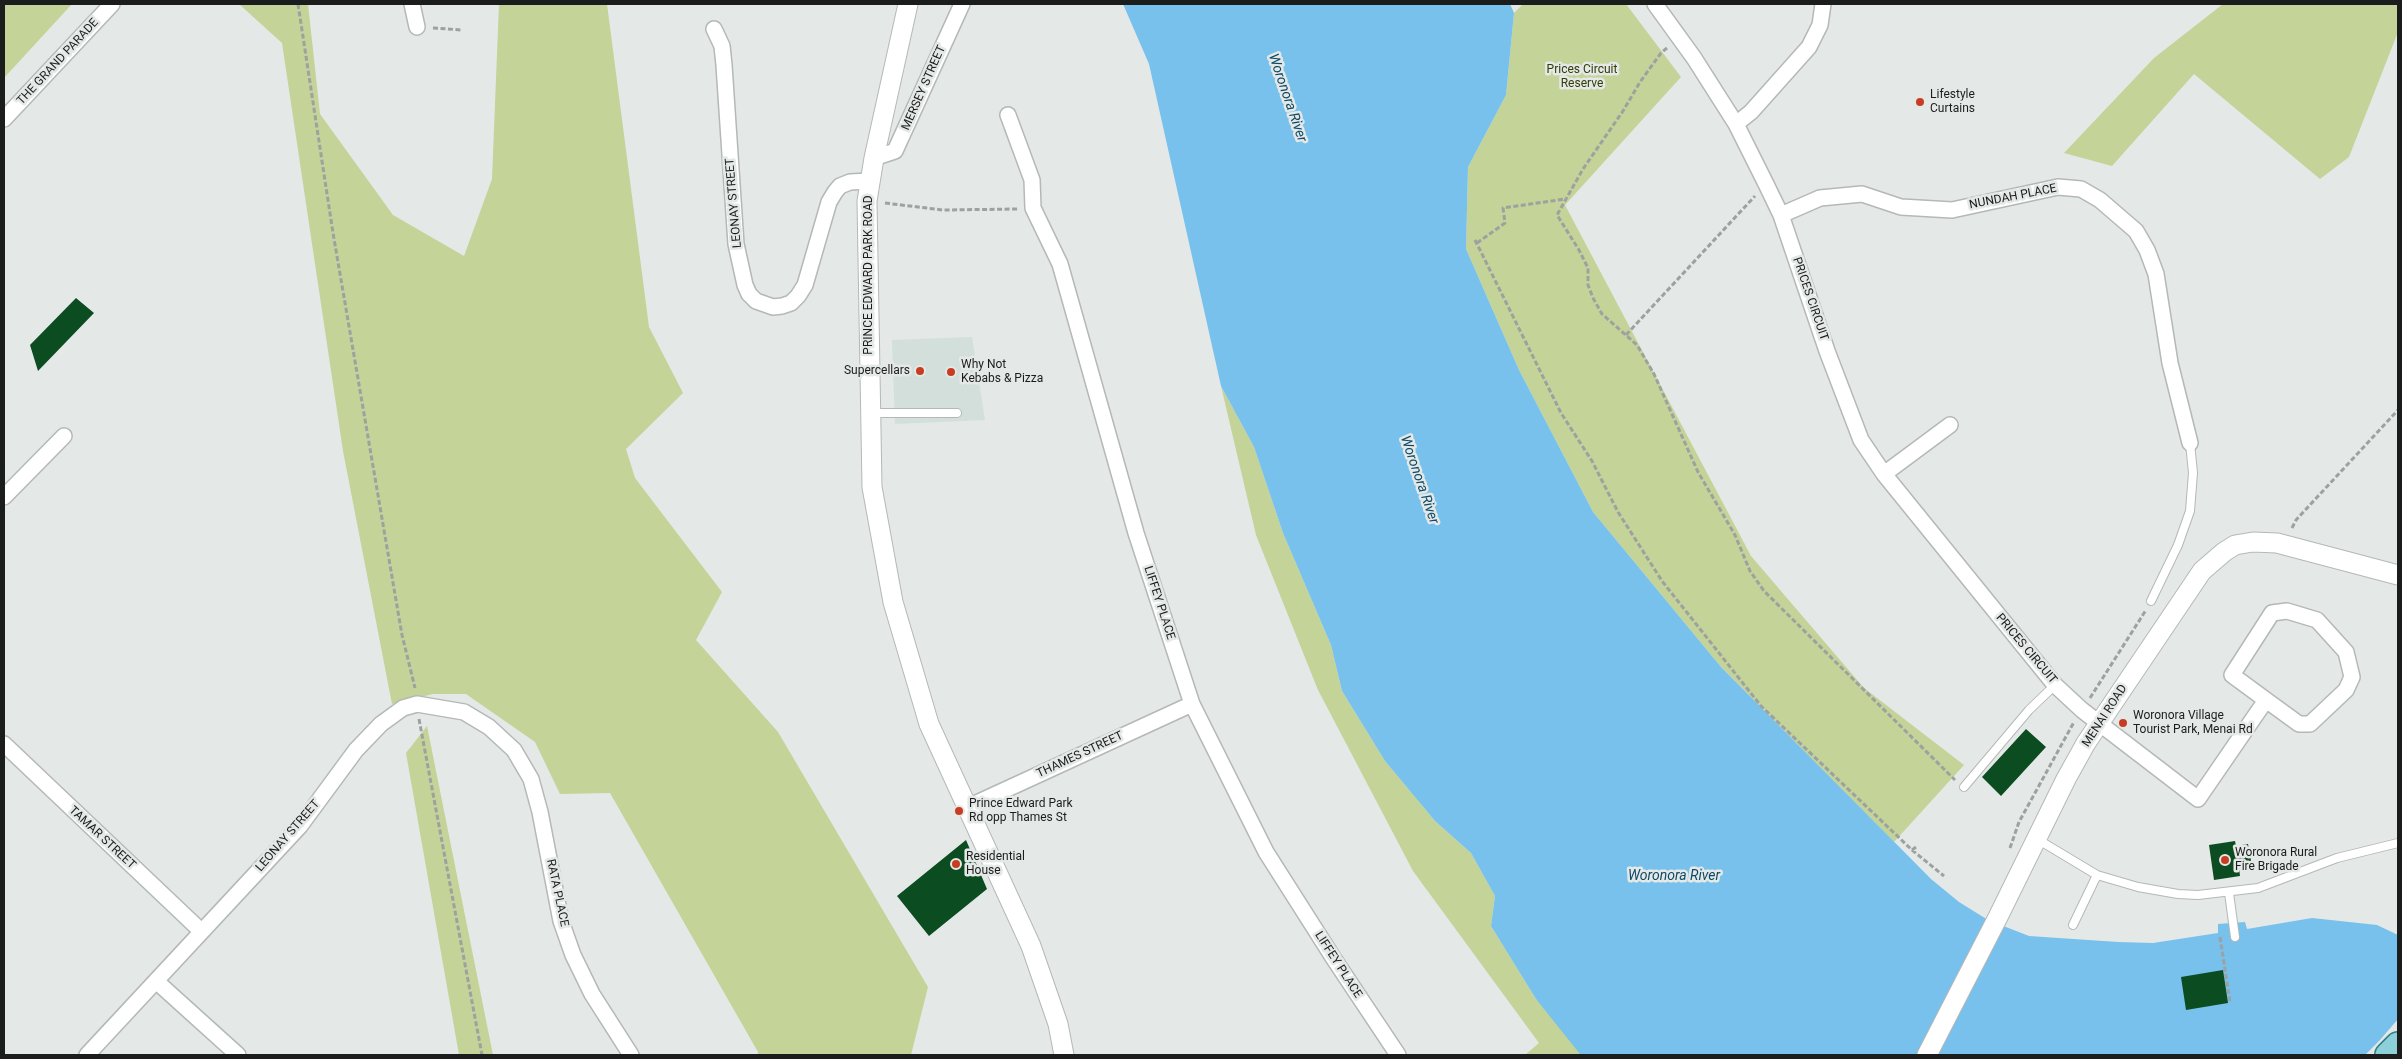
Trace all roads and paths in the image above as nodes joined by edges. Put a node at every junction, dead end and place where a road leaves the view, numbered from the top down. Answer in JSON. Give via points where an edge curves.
{"nodes":[{"id":1,"x":112,"y":4,"type":"edge"},
{"id":2,"x":298,"y":4,"type":"edge"},
{"id":3,"x":412,"y":4,"type":"edge"},
{"id":4,"x":908,"y":4,"type":"edge"},
{"id":5,"x":962,"y":4,"type":"edge"},
{"id":6,"x":1655,"y":4,"type":"edge"},
{"id":7,"x":1823,"y":4,"type":"edge"},
{"id":8,"x":418,"y":26,"type":"joint"},
{"id":9,"x":714,"y":29,"type":"dead end"},
{"id":10,"x":462,"y":30,"type":"dead end"},
{"id":11,"x":1679,"y":38,"type":"junction"},
{"id":12,"x":1008,"y":115,"type":"dead end"},
{"id":13,"x":4,"y":119,"type":"edge"},
{"id":14,"x":1736,"y":124,"type":"junction"},
{"id":15,"x":874,"y":158,"type":"junction"},
{"id":16,"x":869,"y":181,"type":"junction"},
{"id":17,"x":1766,"y":184,"type":"junction"},
{"id":18,"x":1565,"y":199,"type":"junction"},
{"id":19,"x":867,"y":200,"type":"junction"},
{"id":20,"x":1034,"y":208,"type":"junction"},
{"id":21,"x":1781,"y":215,"type":"junction"},
{"id":22,"x":1626,"y":335,"type":"junction"},
{"id":23,"x":2398,"y":410,"type":"edge"},
{"id":24,"x":871,"y":413,"type":"junction"},
{"id":25,"x":958,"y":413,"type":"dead end"},
{"id":26,"x":1950,"y":425,"type":"dead end"},
{"id":27,"x":64,"y":436,"type":"dead end"},
{"id":28,"x":2190,"y":443,"type":"joint"},
{"id":29,"x":1884,"y":474,"type":"junction"},
{"id":30,"x":4,"y":497,"type":"edge"},
{"id":31,"x":2284,"y":545,"type":"junction"},
{"id":32,"x":2398,"y":575,"type":"edge"},
{"id":33,"x":2151,"y":601,"type":"dead end"},
{"id":34,"x":2055,"y":685,"type":"junction"},
{"id":35,"x":416,"y":692,"type":"dead end"},
{"id":36,"x":2266,"y":700,"type":"junction"},
{"id":37,"x":1192,"y":704,"type":"junction"},
{"id":38,"x":2100,"y":723,"type":"junction"},
{"id":39,"x":422,"y":737,"type":"dead end"},
{"id":40,"x":4,"y":744,"type":"edge"},
{"id":41,"x":514,"y":750,"type":"joint"},
{"id":42,"x":1964,"y":787,"type":"joint"},
{"id":43,"x":968,"y":806,"type":"junction"},
{"id":44,"x":2037,"y":839,"type":"junction"},
{"id":45,"x":2398,"y":843,"type":"edge"},
{"id":46,"x":1916,"y":847,"type":"dead end"},
{"id":47,"x":1912,"y":850,"type":"junction"},
{"id":48,"x":2097,"y":875,"type":"junction"},
{"id":49,"x":1944,"y":876,"type":"dead end"},
{"id":50,"x":2229,"y":893,"type":"junction"},
{"id":51,"x":2073,"y":925,"type":"dead end"},
{"id":52,"x":201,"y":931,"type":"junction"},
{"id":53,"x":2220,"y":937,"type":"dead end"},
{"id":54,"x":2235,"y":937,"type":"dead end"},
{"id":55,"x":156,"y":981,"type":"junction"},
{"id":56,"x":2230,"y":1002,"type":"dead end"},
{"id":57,"x":2398,"y":1045,"type":"edge"},
{"id":58,"x":87,"y":1055,"type":"edge"},
{"id":59,"x":238,"y":1055,"type":"edge"},
{"id":60,"x":482,"y":1055,"type":"edge"},
{"id":61,"x":631,"y":1055,"type":"edge"},
{"id":62,"x":1064,"y":1055,"type":"edge"},
{"id":63,"x":1398,"y":1055,"type":"edge"},
{"id":64,"x":1927,"y":1055,"type":"edge"},
{"id":65,"x":2388,"y":1055,"type":"edge"}],
"edges":[{"from":1,"to":13,"type":"street","name":"THE GRAND PARADE"},
{"from":2,"to":35,"type":"path","via":[[402,635]]},
{"from":3,"to":8,"type":"street"},
{"from":4,"to":15,"type":"street","name":"PRINCE EDWARD PARK ROAD"},
{"from":5,"to":15,"type":"street","name":"MERSEY STREET","via":[[896,150]]},
{"from":6,"to":11,"type":"street","name":"PRICES CIRCUIT"},
{"from":7,"to":14,"type":"street","via":[[1820,25],[1809,47]]},
{"from":8,"to":10,"type":"path"},
{"from":9,"to":16,"type":"street","name":"LEONAY STREET","via":[[722,46],[736,244],[748,294],[756,301],[773,307],[791,303],[805,285],[829,202],[835,192],[850,182]]},
{"from":11,"to":14,"type":"street","name":"PRICES CIRCUIT"},
{"from":11,"to":18,"type":"path","via":[[1661,52]]},
{"from":12,"to":20,"type":"street","name":"LIFFEY PLACE","via":[[1032,180]]},
{"from":14,"to":17,"type":"street","name":"PRICES CIRCUIT"},
{"from":15,"to":16,"type":"street","name":"PRINCE EDWARD PARK ROAD"},
{"from":16,"to":19,"type":"street","name":"PRINCE EDWARD PARK ROAD"},
{"from":17,"to":21,"type":"street","name":"PRICES CIRCUIT"},
{"from":17,"to":22,"type":"path"},
{"from":18,"to":22,"type":"path","via":[[1558,215],[1588,268],[1588,285],[1593,298],[1602,314]]},
{"from":18,"to":47,"type":"path","via":[[1503,208],[1506,223],[1478,244],[1476,240],[1561,413],[1662,581],[1760,706]]},
{"from":19,"to":20,"type":"path","via":[[943,210]]},
{"from":19,"to":24,"type":"street","name":"PRINCE EDWARD PARK ROAD"},
{"from":20,"to":37,"type":"street","name":"LIFFEY PLACE","via":[[1060,264],[1136,533]]},
{"from":21,"to":28,"type":"street","name":"NUNDAH PLACE","via":[[1820,198],[1862,194],[1901,207],[1952,210],[2058,187],[2081,189],[2100,200],[2136,231],[2147,250],[2156,274],[2170,363]]},
{"from":21,"to":29,"type":"street","name":"PRICES CIRCUIT","via":[[1861,440]]},
{"from":22,"to":42,"type":"path","via":[[1637,345],[1654,374],[1698,472],[1735,535],[1750,571],[1764,591],[1944,771]]},
{"from":23,"to":31,"type":"path","via":[[2296,520]]},
{"from":24,"to":25,"type":"lane"},
{"from":24,"to":43,"type":"street","name":"PRINCE EDWARD PARK ROAD","via":[[872,487],[893,602],[929,724]]},
{"from":26,"to":29,"type":"street"},
{"from":27,"to":30,"type":"street"},
{"from":28,"to":33,"type":"lane","via":[[2193,473],[2190,511],[2178,545]]},
{"from":29,"to":34,"type":"street","name":"PRICES CIRCUIT"},
{"from":31,"to":32,"type":"street","name":"MENAI ROAD"},
{"from":31,"to":38,"type":"street","name":"MENAI ROAD","via":[[2253,542],[2234,546],[2202,571]]},
{"from":34,"to":38,"type":"street","name":"PRICES CIRCUIT"},
{"from":34,"to":42,"type":"lane","via":[[2029,710]]},
{"from":36,"to":36,"type":"street","via":[[2232,675],[2272,613],[2287,611],[2317,620],[2346,652],[2352,677],[2346,690],[2310,724],[2299,724]]},
{"from":36,"to":38,"type":"street","name":"PRICES CIRCUIT","via":[[2198,798]]},
{"from":37,"to":43,"type":"street","name":"THAMES STREET"},
{"from":37,"to":63,"type":"street","name":"LIFFEY PLACE","via":[[1266,852]]},
{"from":38,"to":44,"type":"street","name":"MENAI ROAD","via":[[2066,779]]},
{"from":39,"to":60,"type":"path"},
{"from":40,"to":52,"type":"street","name":"TAMAR STREET"},
{"from":41,"to":52,"type":"street","name":"LEONAY STREET","via":[[489,727],[464,712],[417,704],[403,708],[381,724],[356,750],[300,826]]},
{"from":41,"to":61,"type":"street","name":"RATA PLACE","via":[[531,779],[561,921],[573,955],[592,994]]},
{"from":43,"to":62,"type":"street","name":"PRINCE EDWARD PARK ROAD","via":[[1031,946],[1058,1024]]},
{"from":44,"to":48,"type":"lane"},
{"from":44,"to":64,"type":"street","name":"MENAI ROAD"},
{"from":45,"to":50,"type":"lane","via":[[2338,858],[2258,888]]},
{"from":46,"to":47,"type":"path"},
{"from":47,"to":49,"type":"path"},
{"from":48,"to":50,"type":"lane","via":[[2178,894]]},
{"from":48,"to":51,"type":"lane"},
{"from":50,"to":54,"type":"lane"},
{"from":52,"to":55,"type":"street","name":"LEONAY STREET"},
{"from":53,"to":56,"type":"path"},
{"from":55,"to":58,"type":"street","name":"LEONAY STREET"},
{"from":55,"to":59,"type":"street"},
{"from":57,"to":65,"type":"main road"}]}
